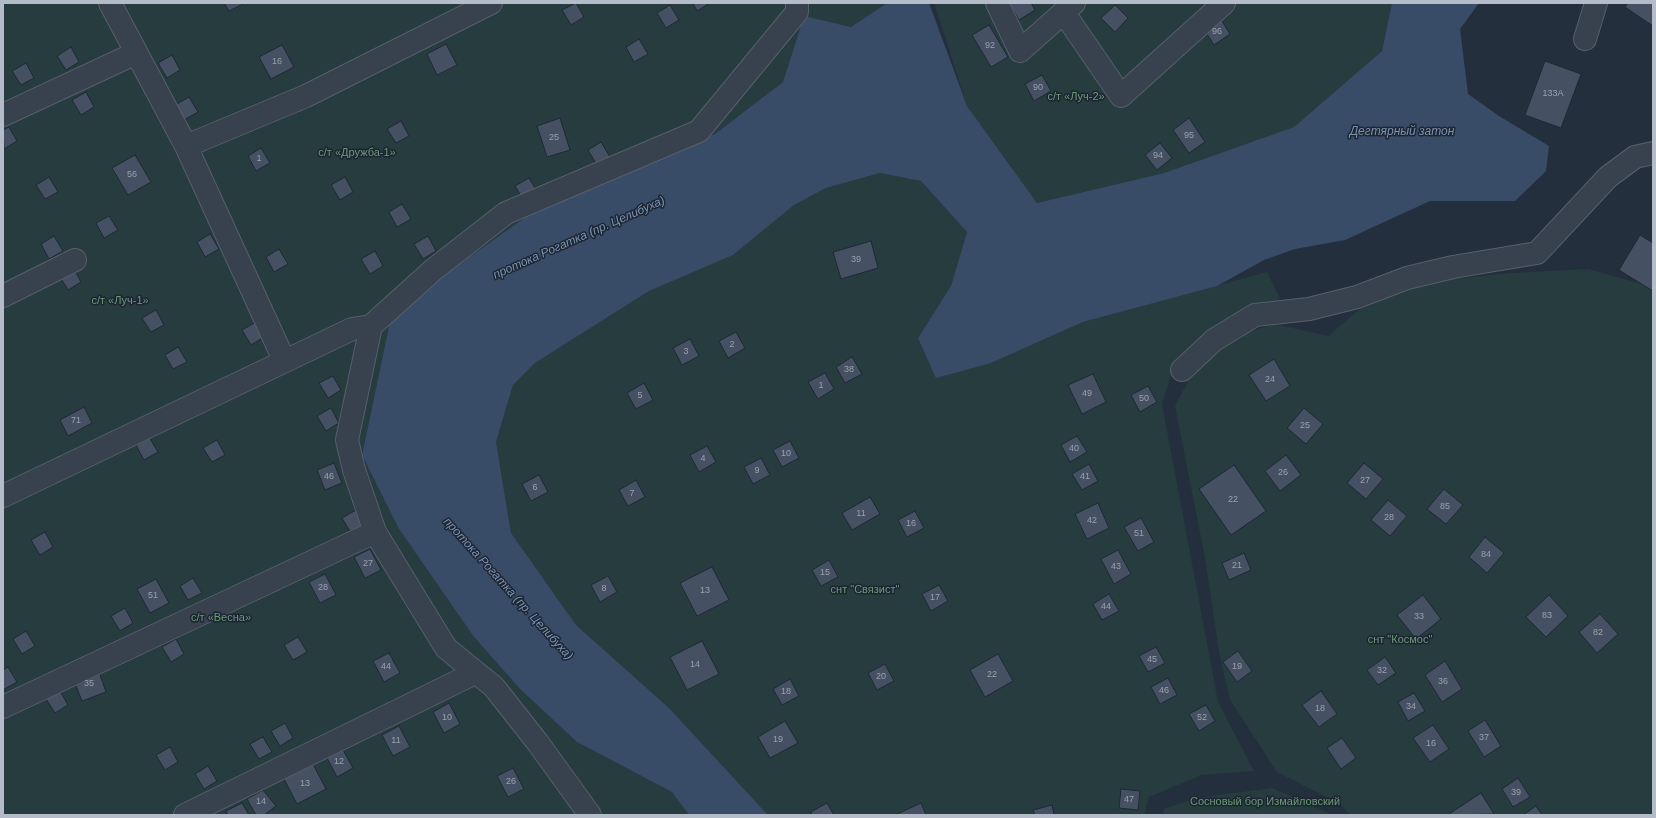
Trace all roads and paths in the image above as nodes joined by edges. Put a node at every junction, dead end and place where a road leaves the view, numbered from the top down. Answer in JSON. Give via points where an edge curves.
{"nodes":[{"id":1,"x":110,"y":3,"type":"edge"},
{"id":2,"x":491,"y":3,"type":"edge"},
{"id":3,"x":797,"y":3,"type":"edge"},
{"id":4,"x":997,"y":3,"type":"edge"},
{"id":5,"x":1224,"y":3,"type":"edge"},
{"id":6,"x":1596,"y":3,"type":"edge"},
{"id":7,"x":1069,"y":8,"type":"edge"},
{"id":8,"x":1585,"y":39,"type":"dead end"},
{"id":9,"x":136,"y":53,"type":"junction"},
{"id":10,"x":3,"y":115,"type":"edge"},
{"id":11,"x":186,"y":146,"type":"junction"},
{"id":12,"x":1653,"y":153,"type":"edge"},
{"id":13,"x":75,"y":260,"type":"dead end"},
{"id":14,"x":3,"y":296,"type":"edge"},
{"id":15,"x":371,"y":326,"type":"junction"},
{"id":16,"x":284,"y":360,"type":"junction"},
{"id":17,"x":1182,"y":370,"type":"dead end"},
{"id":18,"x":3,"y":496,"type":"edge"},
{"id":19,"x":376,"y":532,"type":"junction"},
{"id":20,"x":475,"y":673,"type":"junction"},
{"id":21,"x":3,"y":707,"type":"edge"},
{"id":22,"x":185,"y":815,"type":"edge"},
{"id":23,"x":590,"y":815,"type":"edge"}],
"edges":[{"from":1,"to":9,"type":"street"},
{"from":2,"to":11,"type":"street","via":[[306,96]]},
{"from":3,"to":15,"type":"street","via":[[797,12],[699,131],[506,213],[432,270]]},
{"from":4,"to":7,"type":"street","via":[[1020,51]]},
{"from":5,"to":7,"type":"street","via":[[1121,96]]},
{"from":6,"to":8,"type":"street"},
{"from":9,"to":10,"type":"street"},
{"from":9,"to":11,"type":"street"},
{"from":11,"to":16,"type":"street"},
{"from":12,"to":17,"type":"street","via":[[1635,157],[1608,177],[1537,253],[1422,274],[1357,297],[1309,309],[1256,315],[1214,340]]},
{"from":13,"to":14,"type":"street"},
{"from":15,"to":16,"type":"street","via":[[352,329]]},
{"from":15,"to":19,"type":"street","via":[[347,440],[354,470]]},
{"from":16,"to":18,"type":"street"},
{"from":19,"to":20,"type":"street","via":[[446,648]]},
{"from":19,"to":21,"type":"street"},
{"from":20,"to":22,"type":"street"},
{"from":20,"to":23,"type":"street","via":[[494,687]]}]}
